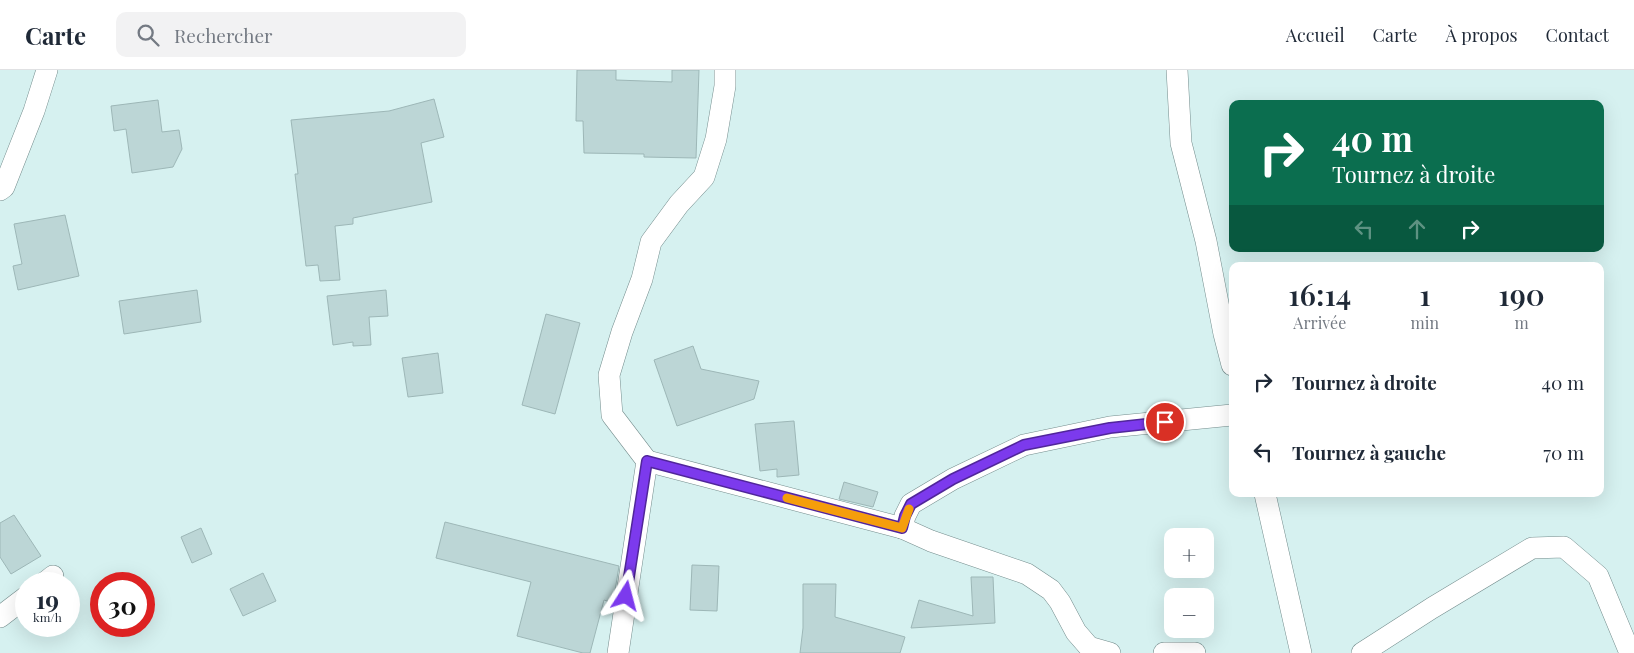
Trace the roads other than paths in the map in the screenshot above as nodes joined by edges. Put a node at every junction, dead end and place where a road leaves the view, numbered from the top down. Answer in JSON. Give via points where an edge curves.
{"nodes":[{"id":1,"x":47,"y":70,"type":"edge"},
{"id":2,"x":725,"y":70,"type":"edge"},
{"id":3,"x":1177,"y":70,"type":"edge"},
{"id":4,"x":0,"y":190,"type":"edge"},
{"id":5,"x":1229,"y":353,"type":"edge"},
{"id":6,"x":1229,"y":415,"type":"edge"},
{"id":7,"x":647,"y":461,"type":"junction"},
{"id":8,"x":1266,"y":497,"type":"edge"},
{"id":9,"x":902,"y":528,"type":"junction"},
{"id":10,"x":15,"y":605,"type":"edge"},
{"id":11,"x":0,"y":617,"type":"edge"},
{"id":12,"x":618,"y":653,"type":"edge"},
{"id":13,"x":1110,"y":653,"type":"edge"},
{"id":14,"x":1164,"y":653,"type":"edge"},
{"id":15,"x":1195,"y":653,"type":"edge"},
{"id":16,"x":1301,"y":653,"type":"edge"},
{"id":17,"x":1362,"y":653,"type":"edge"},
{"id":18,"x":1630,"y":653,"type":"edge"}],
"edges":[{"from":1,"to":4,"type":"street","via":[[34,111]]},
{"from":2,"to":7,"type":"street","via":[[716,139],[704,177],[651,242],[610,375],[612,415]]},
{"from":3,"to":5,"type":"street","via":[[1181,143],[1206,241]]},
{"from":6,"to":9,"type":"street","via":[[1110,428],[1024,445],[953,479],[911,504]]},
{"from":7,"to":9,"type":"street"},
{"from":7,"to":12,"type":"street"},
{"from":8,"to":16,"type":"street"},
{"from":9,"to":13,"type":"street","via":[[1027,574],[1051,590],[1089,647]]},
{"from":10,"to":11,"type":"street"},
{"from":14,"to":15,"type":"street"},
{"from":17,"to":18,"type":"street","via":[[1532,548],[1564,548],[1598,576]]}]}
